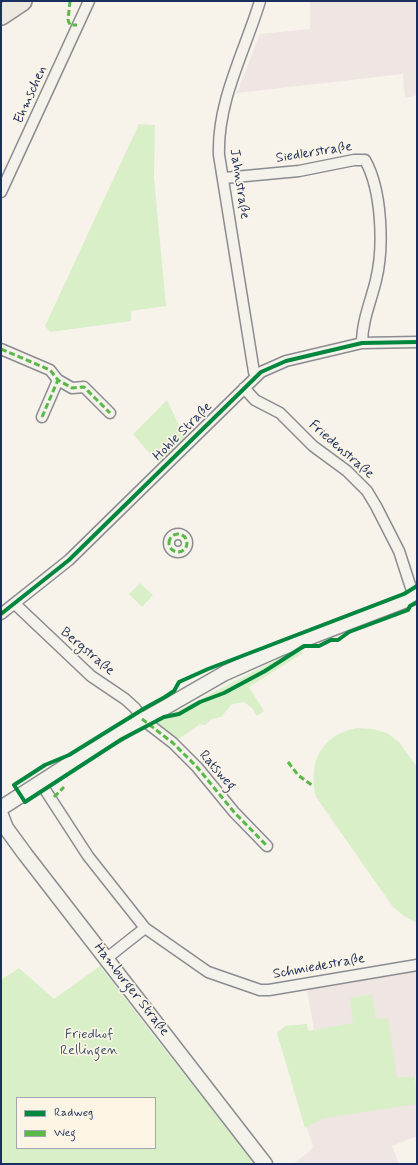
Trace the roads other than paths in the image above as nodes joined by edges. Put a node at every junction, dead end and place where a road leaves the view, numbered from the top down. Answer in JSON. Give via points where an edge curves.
{"nodes":[{"id":1,"x":22,"y":1,"type":"edge"},
{"id":2,"x":260,"y":1,"type":"edge"},
{"id":3,"x":86,"y":4,"type":"edge"},
{"id":4,"x":1,"y":15,"type":"edge"},
{"id":5,"x":224,"y":178,"type":"junction"},
{"id":6,"x":1,"y":192,"type":"edge"},
{"id":7,"x":417,"y":342,"type":"edge"},
{"id":8,"x":362,"y":343,"type":"junction"},
{"id":9,"x":1,"y":349,"type":"edge"},
{"id":10,"x":256,"y":376,"type":"junction"},
{"id":11,"x":58,"y":380,"type":"junction"},
{"id":12,"x":244,"y":388,"type":"junction"},
{"id":13,"x":110,"y":413,"type":"dead end"},
{"id":14,"x":42,"y":417,"type":"dead end"},
{"id":15,"x":416,"y":596,"type":"edge"},
{"id":16,"x":15,"y":604,"type":"junction"},
{"id":17,"x":1,"y":614,"type":"edge"},
{"id":18,"x":142,"y":719,"type":"junction"},
{"id":19,"x":40,"y":782,"type":"junction"},
{"id":20,"x":1,"y":809,"type":"edge"},
{"id":21,"x":267,"y":846,"type":"dead end"},
{"id":22,"x":145,"y":928,"type":"junction"},
{"id":23,"x":107,"y":958,"type":"junction"},
{"id":24,"x":417,"y":965,"type":"edge"},
{"id":25,"x":265,"y":1164,"type":"edge"}],
"edges":[{"from":1,"to":4,"type":"highway"},
{"from":2,"to":5,"type":"street","name":"Jahnstraße","via":[[221,124],[219,155]]},
{"from":3,"to":6,"type":"street","name":"Ehmschen"},
{"from":5,"to":8,"type":"street","name":"Siedlerstraße","via":[[299,171],[364,160],[375,190],[381,248],[380,265],[364,323]]},
{"from":5,"to":10,"type":"street","name":"Jahnstraße"},
{"from":7,"to":8,"type":"street","name":"Hohle Straße"},
{"from":8,"to":10,"type":"street","name":"Hohle Straße","via":[[286,361]]},
{"from":9,"to":11,"type":"street","via":[[50,370]]},
{"from":10,"to":12,"type":"street","name":"Hohle Straße"},
{"from":11,"to":13,"type":"street","via":[[72,388],[84,387]]},
{"from":11,"to":14,"type":"street"},
{"from":12,"to":15,"type":"street","name":"Friedenstraße","via":[[255,400],[280,413],[313,446],[347,471],[367,491],[398,551]]},
{"from":12,"to":16,"type":"street","name":"Hohle Straße","via":[[68,560]]},
{"from":15,"to":18,"type":"main road","via":[[250,661]]},
{"from":16,"to":17,"type":"street","name":"Hohle Straße"},
{"from":16,"to":18,"type":"street","name":"Bergstraße","via":[[63,652],[102,685],[125,699]]},
{"from":18,"to":19,"type":"main road"},
{"from":18,"to":21,"type":"street","name":"Ratsweg","via":[[173,743],[197,767],[234,812]]},
{"from":19,"to":20,"type":"main road"},
{"from":19,"to":22,"type":"street","name":"Schmiedestraße","via":[[88,856]]},
{"from":20,"to":23,"type":"main road","name":"Hamburger Straße","via":[[9,833]]},
{"from":22,"to":23,"type":"street"},
{"from":22,"to":24,"type":"street","name":"Schmiedestraße","via":[[208,972],[260,990]]},
{"from":23,"to":25,"type":"main road","name":"Hamburger Straße"}]}
